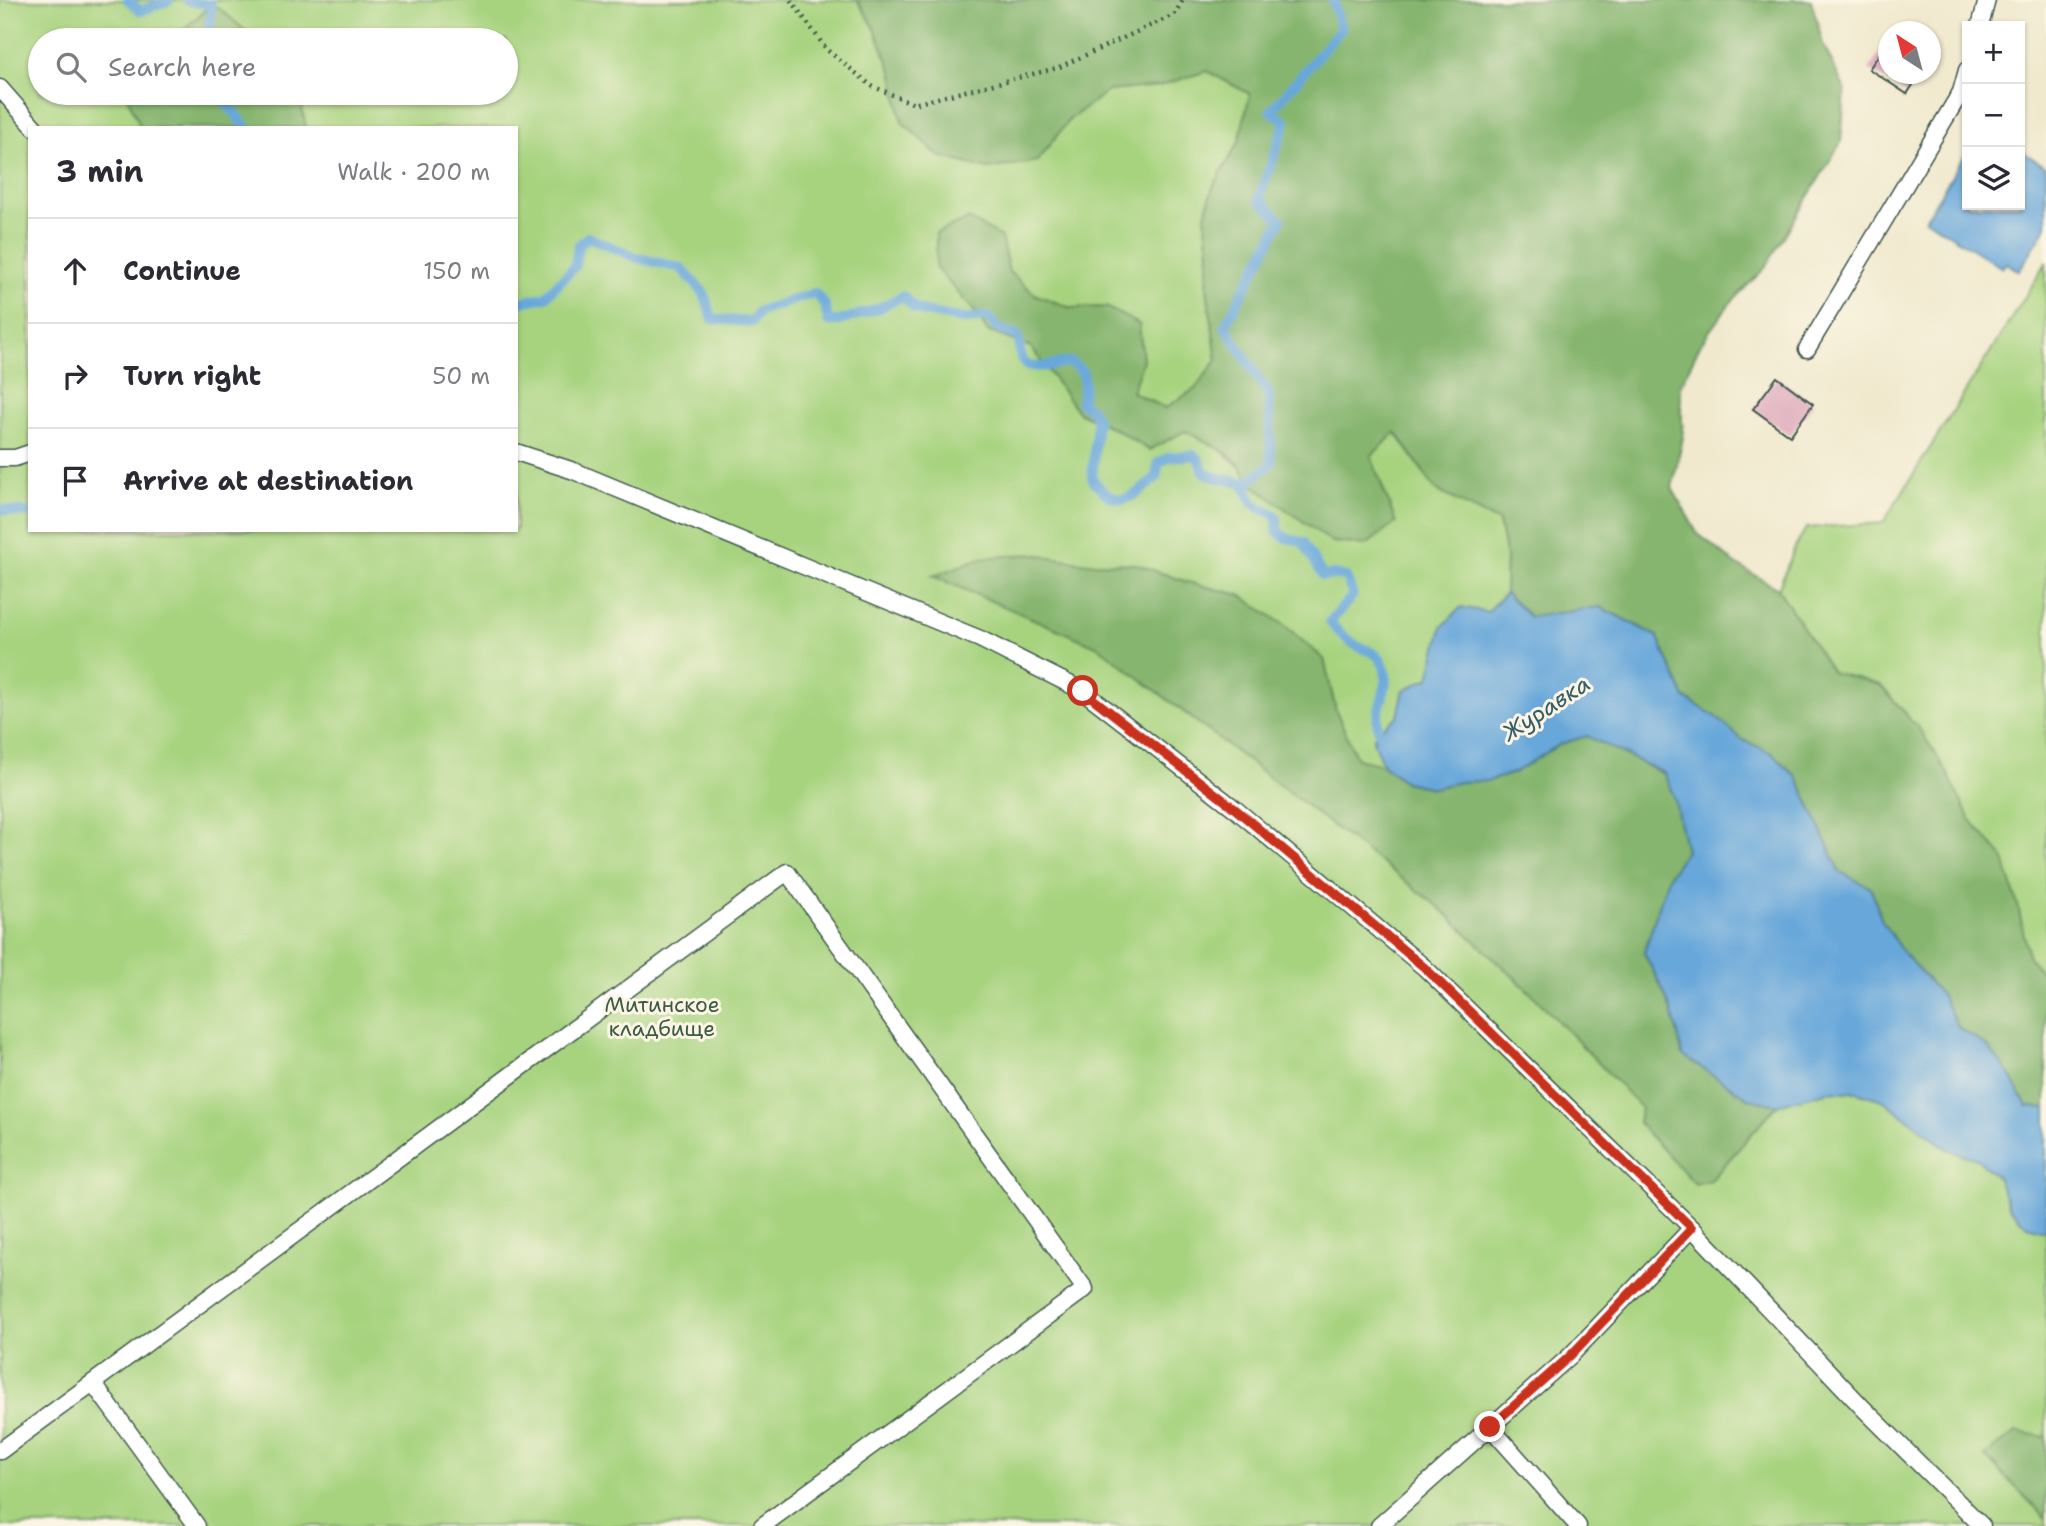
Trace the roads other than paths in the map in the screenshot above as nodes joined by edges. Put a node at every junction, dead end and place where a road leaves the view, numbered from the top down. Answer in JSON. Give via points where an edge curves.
{"nodes":[{"id":1,"x":1987,"y":0,"type":"edge"},
{"id":2,"x":1981,"y":21,"type":"edge"},
{"id":3,"x":1963,"y":84,"type":"edge"},
{"id":4,"x":0,"y":88,"type":"edge"},
{"id":5,"x":33,"y":126,"type":"edge"},
{"id":6,"x":1807,"y":349,"type":"dead end"},
{"id":7,"x":518,"y":453,"type":"edge"},
{"id":8,"x":28,"y":454,"type":"edge"},
{"id":9,"x":0,"y":458,"type":"edge"},
{"id":10,"x":1692,"y":1228,"type":"junction"},
{"id":11,"x":93,"y":1383,"type":"junction"},
{"id":12,"x":1490,"y":1427,"type":"junction"},
{"id":13,"x":0,"y":1451,"type":"edge"},
{"id":14,"x":197,"y":1526,"type":"edge"},
{"id":15,"x":762,"y":1526,"type":"edge"},
{"id":16,"x":1379,"y":1526,"type":"edge"},
{"id":17,"x":1578,"y":1526,"type":"edge"},
{"id":18,"x":1982,"y":1526,"type":"edge"}],
"edges":[{"from":1,"to":2,"type":"lane"},
{"from":3,"to":6,"type":"lane"},
{"from":4,"to":5,"type":"lane"},
{"from":7,"to":10,"type":"lane","via":[[574,471],[980,639],[1083,691],[1234,808],[1425,968]]},
{"from":8,"to":9,"type":"lane"},
{"from":10,"to":12,"type":"lane","via":[[1570,1356]]},
{"from":10,"to":18,"type":"lane"},
{"from":11,"to":13,"type":"lane"},
{"from":11,"to":14,"type":"lane"},
{"from":11,"to":15,"type":"lane","via":[[786,872],[1085,1289]]},
{"from":12,"to":16,"type":"lane"},
{"from":12,"to":17,"type":"lane"}]}
